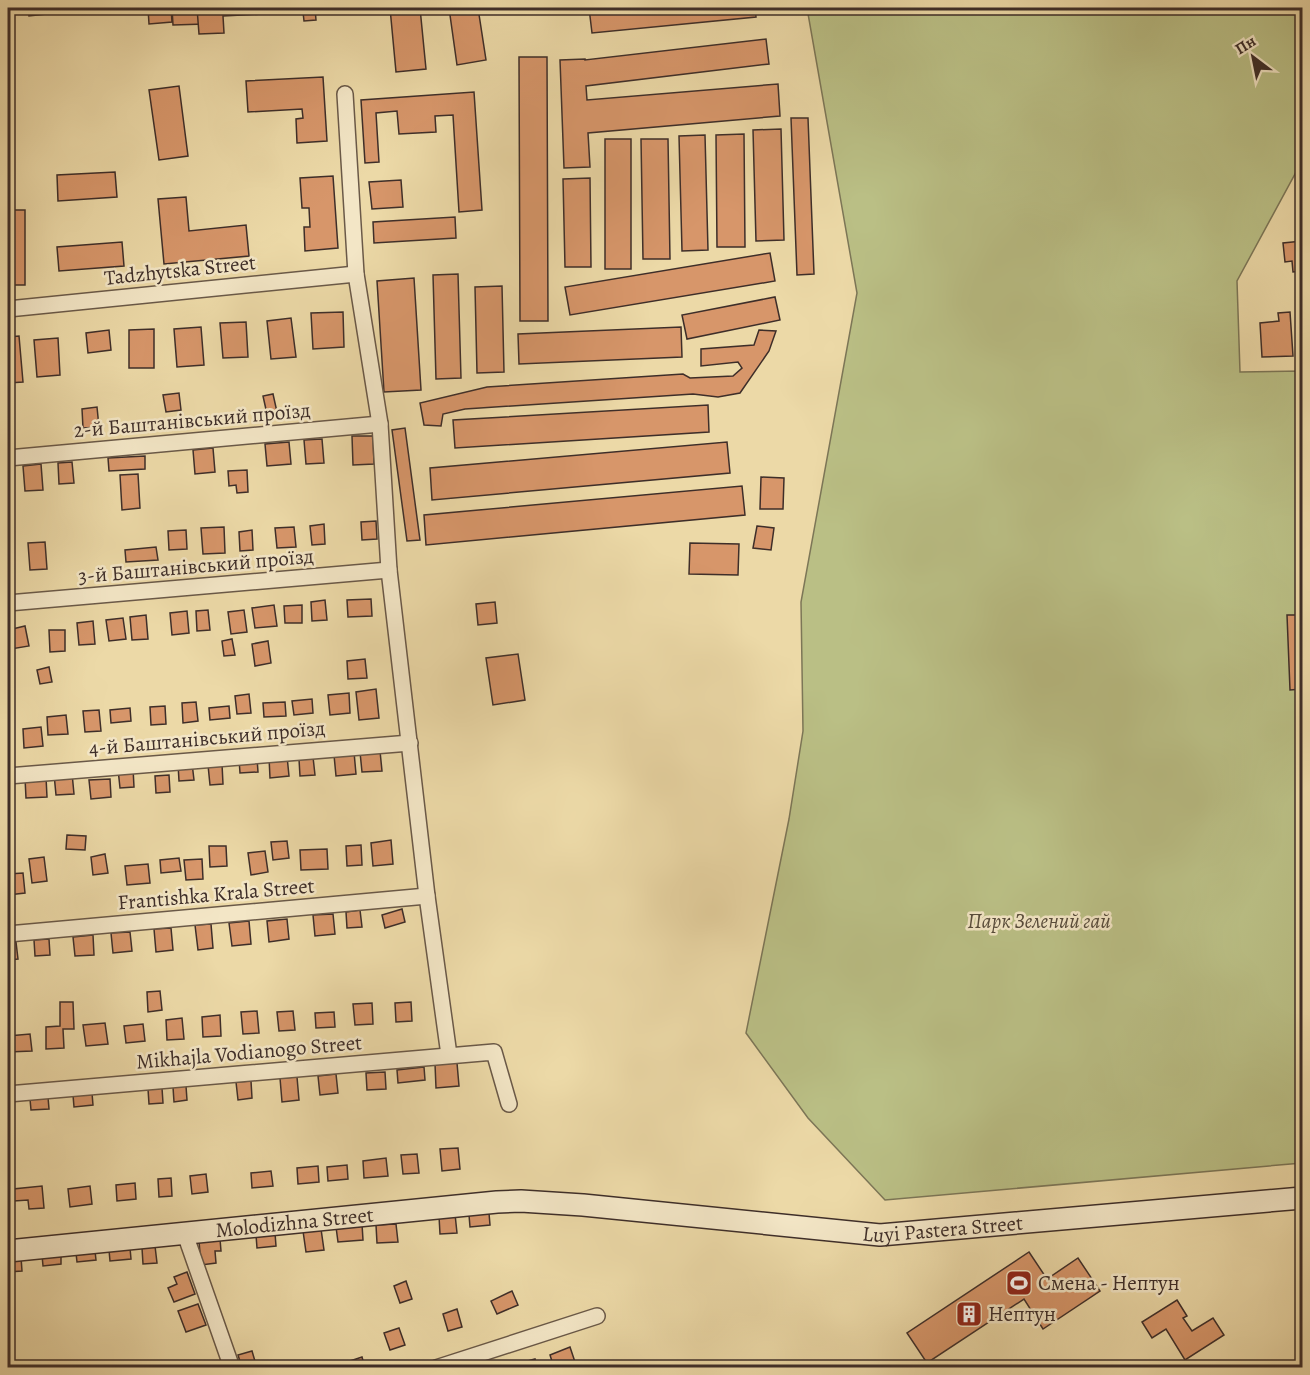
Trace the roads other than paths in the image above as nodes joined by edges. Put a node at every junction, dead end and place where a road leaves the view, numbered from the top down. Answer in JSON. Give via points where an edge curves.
{"nodes":[{"id":1,"x":345,"y":94,"type":"dead end"},
{"id":2,"x":356,"y":274,"type":"junction"},
{"id":3,"x":8,"y":309,"type":"edge"},
{"id":4,"x":380,"y":424,"type":"junction"},
{"id":5,"x":8,"y":458,"type":"edge"},
{"id":6,"x":389,"y":570,"type":"junction"},
{"id":7,"x":8,"y":603,"type":"edge"},
{"id":8,"x":410,"y":743,"type":"junction"},
{"id":9,"x":8,"y":776,"type":"edge"},
{"id":10,"x":428,"y":896,"type":"junction"},
{"id":11,"x":8,"y":934,"type":"edge"},
{"id":12,"x":449,"y":1055,"type":"junction"},
{"id":13,"x":8,"y":1094,"type":"edge"},
{"id":14,"x":509,"y":1104,"type":"dead end"},
{"id":15,"x":1302,"y":1198,"type":"edge"},
{"id":16,"x":583,"y":1205,"type":"joint"},
{"id":17,"x":185,"y":1234,"type":"junction"},
{"id":18,"x":8,"y":1251,"type":"edge"},
{"id":19,"x":597,"y":1316,"type":"dead end"},
{"id":20,"x":232,"y":1368,"type":"edge"},
{"id":21,"x":436,"y":1368,"type":"edge"}],
"edges":[{"from":1,"to":2,"type":"street"},
{"from":2,"to":3,"type":"street","name":"Tadzhytska Street"},
{"from":2,"to":4,"type":"street"},
{"from":4,"to":5,"type":"street","name":"2-й Баштанівський проїзд"},
{"from":4,"to":6,"type":"street"},
{"from":6,"to":7,"type":"street","name":"3-й Баштанівський проїзд"},
{"from":6,"to":8,"type":"street"},
{"from":8,"to":9,"type":"street","name":"4-й Баштанівський проїзд"},
{"from":8,"to":10,"type":"street"},
{"from":10,"to":11,"type":"street","name":"Frantishka Krala Street"},
{"from":10,"to":12,"type":"street"},
{"from":12,"to":13,"type":"street","name":"Mikhajla Vodianogo Street"},
{"from":12,"to":14,"type":"street","name":"Mikhajla Vodianogo Street","via":[[494,1052]]},
{"from":15,"to":16,"type":"street","name":"Luyi Pastera Street","via":[[880,1235]]},
{"from":16,"to":17,"type":"street","name":"Molodizhna Street","via":[[496,1202]]},
{"from":17,"to":18,"type":"street","name":"Molodizhna Street"},
{"from":17,"to":20,"type":"street"},
{"from":19,"to":21,"type":"street"}]}
